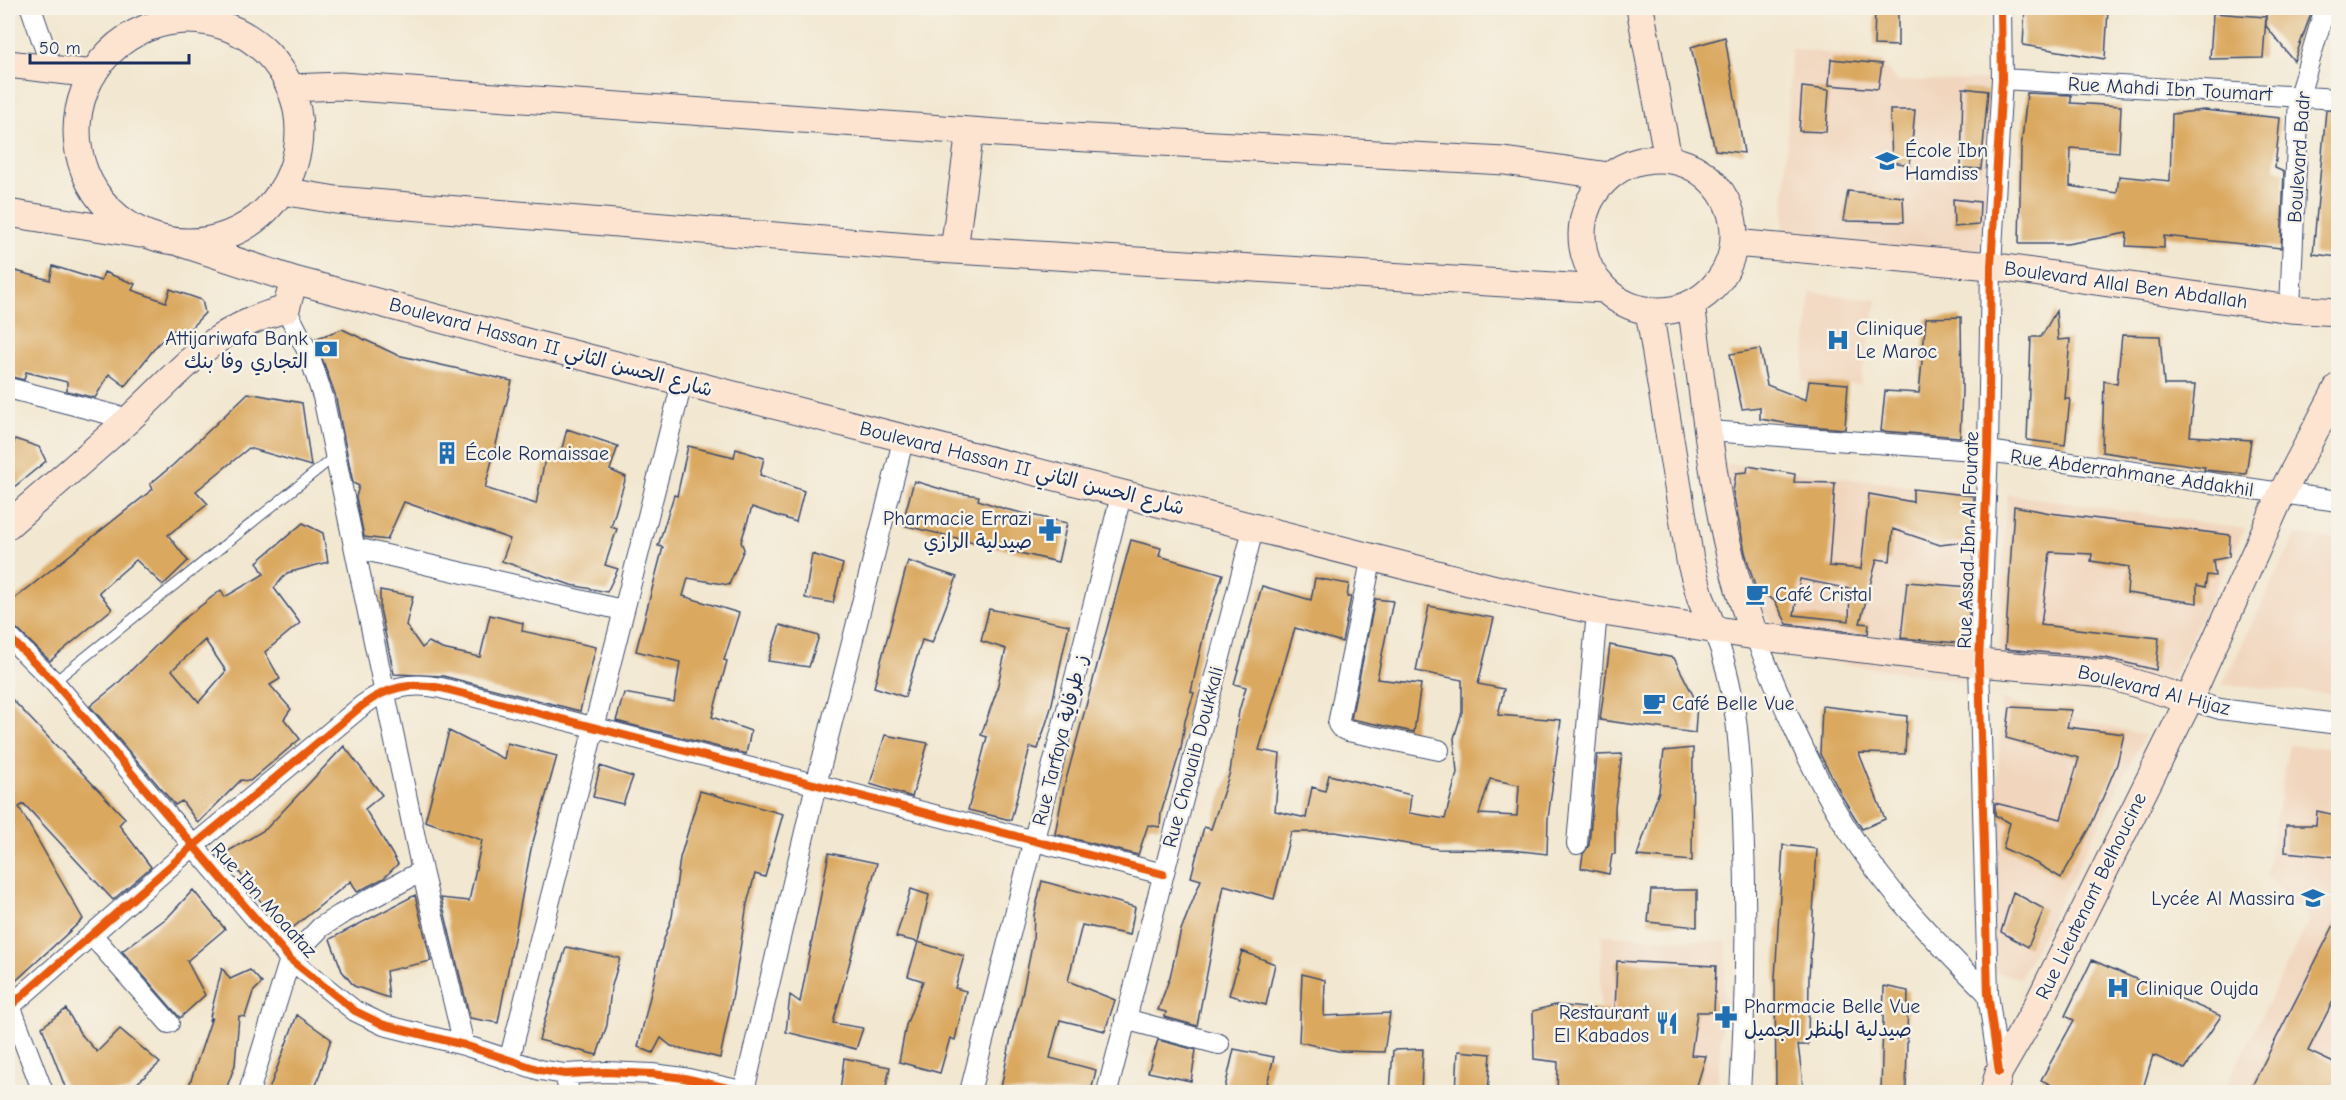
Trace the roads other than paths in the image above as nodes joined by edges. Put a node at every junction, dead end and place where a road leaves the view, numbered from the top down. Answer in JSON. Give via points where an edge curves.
{"nodes":[{"id":1,"x":31,"y":8,"type":"edge"},
{"id":2,"x":1640,"y":8,"type":"edge"},
{"id":3,"x":2001,"y":8,"type":"edge"},
{"id":4,"x":2325,"y":8,"type":"edge"},
{"id":5,"x":8,"y":64,"type":"edge"},
{"id":6,"x":52,"y":69,"type":"junction"},
{"id":7,"x":93,"y":74,"type":"junction"},
{"id":8,"x":2002,"y":79,"type":"junction"},
{"id":9,"x":290,"y":88,"type":"junction"},
{"id":10,"x":2299,"y":96,"type":"junction"},
{"id":11,"x":2338,"y":99,"type":"edge"},
{"id":12,"x":970,"y":131,"type":"junction"},
{"id":13,"x":1668,"y":159,"type":"junction"},
{"id":14,"x":1609,"y":176,"type":"junction"},
{"id":15,"x":282,"y":191,"type":"junction"},
{"id":16,"x":8,"y":213,"type":"edge"},
{"id":17,"x":148,"y":236,"type":"junction"},
{"id":18,"x":181,"y":243,"type":"junction"},
{"id":19,"x":1734,"y":243,"type":"junction"},
{"id":20,"x":954,"y":250,"type":"junction"},
{"id":21,"x":1992,"y":266,"type":"junction"},
{"id":22,"x":294,"y":280,"type":"junction"},
{"id":23,"x":1604,"y":289,"type":"junction"},
{"id":24,"x":1691,"y":304,"type":"junction"},
{"id":25,"x":286,"y":309,"type":"junction"},
{"id":26,"x":2290,"y":309,"type":"junction"},
{"id":27,"x":1649,"y":311,"type":"junction"},
{"id":28,"x":2338,"y":312,"type":"edge"},
{"id":29,"x":682,"y":383,"type":"junction"},
{"id":30,"x":2338,"y":387,"type":"edge"},
{"id":31,"x":8,"y":388,"type":"edge"},
{"id":32,"x":129,"y":419,"type":"junction"},
{"id":33,"x":1710,"y":431,"type":"junction"},
{"id":34,"x":904,"y":437,"type":"junction"},
{"id":35,"x":1988,"y":451,"type":"junction"},
{"id":36,"x":335,"y":456,"type":"junction"},
{"id":37,"x":1122,"y":492,"type":"junction"},
{"id":38,"x":2281,"y":495,"type":"junction"},
{"id":39,"x":2338,"y":501,"type":"edge"},
{"id":40,"x":8,"y":525,"type":"edge"},
{"id":41,"x":1254,"y":526,"type":"junction"},
{"id":42,"x":356,"y":548,"type":"junction"},
{"id":43,"x":1372,"y":556,"type":"junction"},
{"id":44,"x":622,"y":610,"type":"junction"},
{"id":45,"x":1597,"y":611,"type":"junction"},
{"id":46,"x":1713,"y":629,"type":"junction"},
{"id":47,"x":1755,"y":636,"type":"junction"},
{"id":48,"x":10,"y":644,"type":"edge"},
{"id":49,"x":1979,"y":663,"type":"junction"},
{"id":50,"x":54,"y":682,"type":"junction"},
{"id":51,"x":386,"y":691,"type":"junction"},
{"id":52,"x":2189,"y":700,"type":"junction"},
{"id":53,"x":2338,"y":724,"type":"edge"},
{"id":54,"x":592,"y":729,"type":"junction"},
{"id":55,"x":1439,"y":750,"type":"dead end"},
{"id":56,"x":816,"y":785,"type":"junction"},
{"id":57,"x":1035,"y":843,"type":"junction"},
{"id":58,"x":1577,"y":844,"type":"dead end"},
{"id":59,"x":193,"y":846,"type":"junction"},
{"id":60,"x":422,"y":871,"type":"junction"},
{"id":61,"x":1163,"y":874,"type":"junction"},
{"id":62,"x":92,"y":935,"type":"junction"},
{"id":63,"x":290,"y":959,"type":"junction"},
{"id":64,"x":1988,"y":994,"type":"junction"},
{"id":65,"x":8,"y":1005,"type":"edge"},
{"id":66,"x":1125,"y":1019,"type":"junction"},
{"id":67,"x":168,"y":1023,"type":"dead end"},
{"id":68,"x":1219,"y":1044,"type":"dead end"},
{"id":69,"x":464,"y":1045,"type":"junction"},
{"id":70,"x":508,"y":1061,"type":"junction"},
{"id":71,"x":1997,"y":1082,"type":"edge"},
{"id":72,"x":567,"y":1083,"type":"edge"},
{"id":73,"x":44,"y":1092,"type":"edge"},
{"id":74,"x":249,"y":1092,"type":"edge"},
{"id":75,"x":745,"y":1092,"type":"edge"},
{"id":76,"x":970,"y":1092,"type":"edge"},
{"id":77,"x":1107,"y":1092,"type":"edge"},
{"id":78,"x":1740,"y":1092,"type":"edge"}],
"edges":[{"from":1,"to":6,"type":"street"},
{"from":2,"to":13,"type":"main road"},
{"from":3,"to":8,"type":"street","name":"Rue Assad Ibn Al Fourate"},
{"from":4,"to":10,"type":"street","name":"Boulevard Badr"},
{"from":5,"to":6,"type":"main road"},
{"from":6,"to":7,"type":"main road"},
{"from":7,"to":9,"type":"main road","via":[[107,54],[126,38],[171,21],[196,20],[220,24],[262,48]]},
{"from":7,"to":17,"type":"main road","via":[[77,119],[82,168],[108,209]]},
{"from":8,"to":10,"type":"street","name":"Rue Mahdi Ibn Toumart"},
{"from":8,"to":21,"type":"street","name":"Rue Assad Ibn Al Fourate"},
{"from":9,"to":12,"type":"main road","via":[[341,86]]},
{"from":9,"to":15,"type":"main road","via":[[299,130],[291,172]]},
{"from":10,"to":11,"type":"street","name":"Rue Mahdi Ibn Toumart"},
{"from":10,"to":26,"type":"street","name":"Boulevard Badr"},
{"from":12,"to":14,"type":"main road","via":[[1504,161]]},
{"from":12,"to":20,"type":"main road"},
{"from":13,"to":14,"type":"main road","via":[[1647,159]]},
{"from":13,"to":19,"type":"main road","via":[[1687,164],[1718,188],[1734,223]]},
{"from":14,"to":23,"type":"main road","via":[[1595,192],[1582,232],[1587,262]]},
{"from":15,"to":18,"type":"main road","via":[[255,220],[238,230],[220,238]]},
{"from":15,"to":20,"type":"main road","via":[[336,200]]},
{"from":16,"to":17,"type":"main road"},
{"from":17,"to":18,"type":"main road"},
{"from":18,"to":22,"type":"main road","name":"Boulevard Hassan II شارع الحسن الثاني"},
{"from":19,"to":21,"type":"main road","name":"Boulevard Allal Ben Abdallah"},
{"from":19,"to":24,"type":"main road","via":[[1730,262],[1720,279]]},
{"from":20,"to":23,"type":"main road"},
{"from":21,"to":26,"type":"main road","name":"Boulevard Allal Ben Abdallah"},
{"from":21,"to":35,"type":"street","name":"Rue Assad Ibn Al Fourate"},
{"from":22,"to":25,"type":"main road"},
{"from":22,"to":29,"type":"main road","name":"Boulevard Hassan II شارع الحسن الثاني"},
{"from":23,"to":27,"type":"main road","via":[[1624,304]]},
{"from":24,"to":27,"type":"main road"},
{"from":24,"to":33,"type":"main road"},
{"from":25,"to":32,"type":"main road","via":[[244,322],[207,345]]},
{"from":25,"to":36,"type":"street","via":[[316,373]]},
{"from":26,"to":28,"type":"main road","name":"Boulevard Allal Ben Abdallah"},
{"from":27,"to":46,"type":"main road","via":[[1690,560]]},
{"from":29,"to":34,"type":"main road","name":"Boulevard Hassan II شارع الحسن الثاني"},
{"from":29,"to":44,"type":"street"},
{"from":30,"to":38,"type":"main road","name":"Rue Lieutenant Belhoucine"},
{"from":31,"to":32,"type":"street"},
{"from":32,"to":40,"type":"main road"},
{"from":33,"to":35,"type":"street","name":"Rue Abderrahmane Addakhil"},
{"from":33,"to":47,"type":"main road","via":[[1727,548],[1738,593]]},
{"from":34,"to":37,"type":"main road","name":"Boulevard Hassan II شارع الحسن الثاني"},
{"from":34,"to":56,"type":"street"},
{"from":35,"to":38,"type":"street","name":"Rue Abderrahmane Addakhil"},
{"from":35,"to":49,"type":"street","name":"Rue Assad Ibn Al Fourate"},
{"from":36,"to":42,"type":"street"},
{"from":36,"to":50,"type":"lane"},
{"from":37,"to":41,"type":"main road","name":"Boulevard Hassan II شارع الحسن الثاني"},
{"from":37,"to":57,"type":"street","name":"Rue Tarfaya ز. طرفاية"},
{"from":38,"to":39,"type":"street","name":"Rue Abderrahmane Addakhil"},
{"from":38,"to":52,"type":"main road","name":"Rue Lieutenant Belhoucine"},
{"from":41,"to":43,"type":"main road","name":"Boulevard Hassan II شارع الحسن الثاني"},
{"from":41,"to":61,"type":"street","name":"Rue Chouaib Doukkali"},
{"from":42,"to":44,"type":"street"},
{"from":42,"to":51,"type":"street"},
{"from":43,"to":45,"type":"main road","name":"Boulevard Hassan II شارع الحسن الثاني"},
{"from":43,"to":55,"type":"street","via":[[1338,724],[1348,731]]},
{"from":44,"to":54,"type":"street"},
{"from":45,"to":46,"type":"main road","name":"Boulevard Hassan II شارع الحسن الثاني"},
{"from":45,"to":58,"type":"street"},
{"from":46,"to":47,"type":"main road","name":"Boulevard Hassan II شارع الحسن الثاني"},
{"from":46,"to":78,"type":"street","via":[[1734,700],[1741,773],[1746,936]]},
{"from":47,"to":49,"type":"main road","name":"Boulevard Al Hijaz"},
{"from":47,"to":64,"type":"street","via":[[1797,739],[1846,828],[1906,909]]},
{"from":48,"to":50,"type":"street","name":"Rue Ibn Moaataz"},
{"from":49,"to":52,"type":"main road","name":"Boulevard Al Hijaz","via":[[2105,674]]},
{"from":49,"to":64,"type":"street","name":"Rue Assad Ibn Al Fourate"},
{"from":50,"to":59,"type":"street","name":"Rue Ibn Moaataz"},
{"from":51,"to":54,"type":"street","via":[[411,684],[427,685]]},
{"from":51,"to":59,"type":"street","via":[[363,705]]},
{"from":51,"to":60,"type":"street"},
{"from":52,"to":53,"type":"street","name":"Boulevard Al Hijaz","via":[[2220,709]]},
{"from":52,"to":71,"type":"main road","name":"Rue Lieutenant Belhoucine"},
{"from":54,"to":56,"type":"street"},
{"from":54,"to":70,"type":"street"},
{"from":56,"to":57,"type":"street"},
{"from":56,"to":75,"type":"street"},
{"from":57,"to":61,"type":"street"},
{"from":57,"to":76,"type":"street","name":"Rue Tarfaya ز. طرفاية"},
{"from":59,"to":62,"type":"street"},
{"from":59,"to":63,"type":"street","name":"Rue Ibn Moaataz"},
{"from":60,"to":63,"type":"street","via":[[321,927]]},
{"from":60,"to":69,"type":"street"},
{"from":61,"to":66,"type":"street","name":"Rue Chouaib Doukkali"},
{"from":62,"to":65,"type":"street"},
{"from":62,"to":67,"type":"street"},
{"from":63,"to":69,"type":"street","name":"Rue Ibn Moaataz","via":[[370,1019]]},
{"from":63,"to":74,"type":"street"},
{"from":64,"to":71,"type":"street","name":"Rue Assad Ibn Al Fourate"},
{"from":65,"to":73,"type":"street"},
{"from":66,"to":68,"type":"street"},
{"from":66,"to":77,"type":"street","name":"Rue Chouaib Doukkali"},
{"from":69,"to":70,"type":"street","name":"Rue Ibn Moaataz"},
{"from":70,"to":72,"type":"street","name":"Rue Ibn Moaataz"},
{"from":72,"to":75,"type":"street","name":"Rue Ibn Moaataz","via":[[606,1072],[652,1074]]}]}
